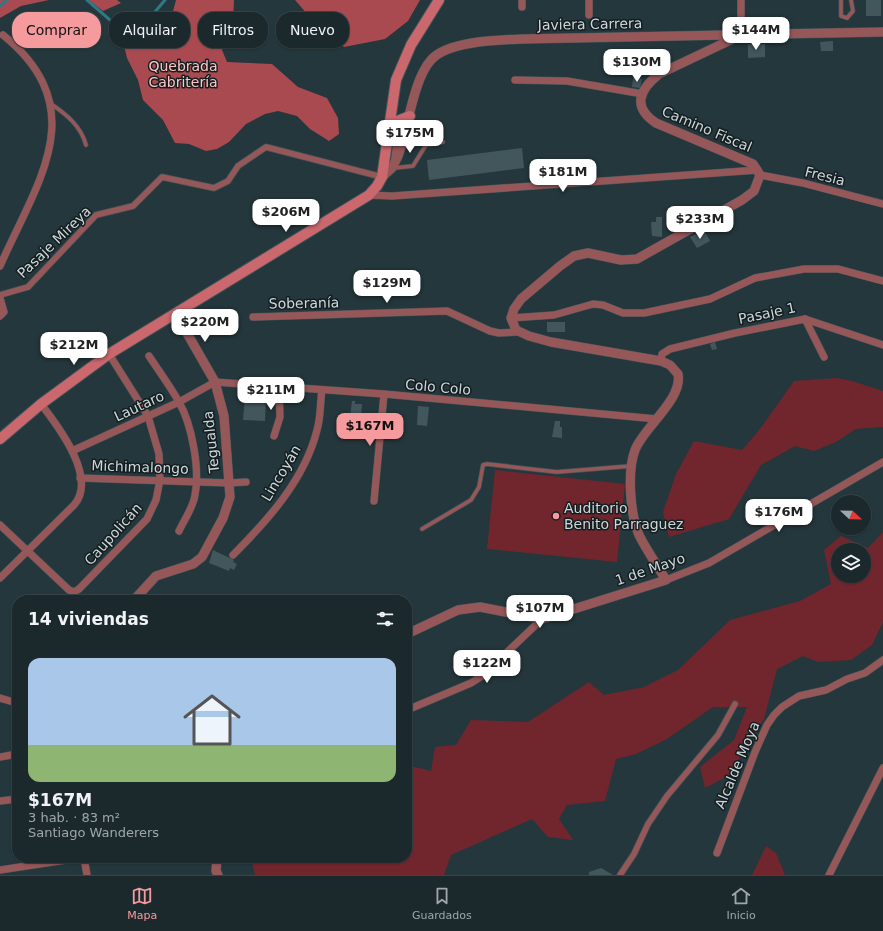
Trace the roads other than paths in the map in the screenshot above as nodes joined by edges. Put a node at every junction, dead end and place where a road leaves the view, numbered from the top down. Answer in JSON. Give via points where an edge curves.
{"nodes":[{"id":1,"x":438,"y":0,"type":"edge"},
{"id":2,"x":589,"y":0,"type":"edge"},
{"id":3,"x":741,"y":0,"type":"edge"},
{"id":4,"x":841,"y":0,"type":"edge"},
{"id":5,"x":852,"y":0,"type":"edge"},
{"id":6,"x":589,"y":15,"type":"dead end"},
{"id":7,"x":883,"y":32,"type":"edge"},
{"id":8,"x":3,"y":35,"type":"dead end"},
{"id":9,"x":741,"y":35,"type":"junction"},
{"id":10,"x":515,"y":80,"type":"dead end"},
{"id":11,"x":643,"y":94,"type":"junction"},
{"id":12,"x":51,"y":104,"type":"junction"},
{"id":13,"x":410,"y":116,"type":"junction"},
{"id":14,"x":394,"y":122,"type":"junction"},
{"id":15,"x":443,"y":142,"type":"dead end"},
{"id":16,"x":86,"y":144,"type":"dead end"},
{"id":17,"x":392,"y":168,"type":"junction"},
{"id":18,"x":759,"y":172,"type":"junction"},
{"id":19,"x":382,"y":177,"type":"junction"},
{"id":20,"x":369,"y":195,"type":"junction"},
{"id":21,"x":883,"y":204,"type":"edge"},
{"id":22,"x":0,"y":266,"type":"edge"},
{"id":23,"x":883,"y":281,"type":"edge"},
{"id":24,"x":0,"y":297,"type":"edge"},
{"id":25,"x":176,"y":314,"type":"junction"},
{"id":26,"x":0,"y":316,"type":"edge"},
{"id":27,"x":253,"y":317,"type":"dead end"},
{"id":28,"x":511,"y":318,"type":"junction"},
{"id":29,"x":805,"y":319,"type":"junction"},
{"id":30,"x":518,"y":332,"type":"junction"},
{"id":31,"x":883,"y":346,"type":"edge"},
{"id":32,"x":109,"y":354,"type":"junction"},
{"id":33,"x":149,"y":356,"type":"dead end"},
{"id":34,"x":824,"y":357,"type":"dead end"},
{"id":35,"x":661,"y":362,"type":"junction"},
{"id":36,"x":216,"y":382,"type":"junction"},
{"id":37,"x":280,"y":387,"type":"junction"},
{"id":38,"x":322,"y":390,"type":"junction"},
{"id":39,"x":384,"y":394,"type":"junction"},
{"id":40,"x":179,"y":402,"type":"junction"},
{"id":41,"x":41,"y":404,"type":"junction"},
{"id":42,"x":148,"y":416,"type":"junction"},
{"id":43,"x":657,"y":419,"type":"junction"},
{"id":44,"x":274,"y":436,"type":"dead end"},
{"id":45,"x":0,"y":439,"type":"edge"},
{"id":46,"x":72,"y":451,"type":"junction"},
{"id":47,"x":883,"y":462,"type":"edge"},
{"id":48,"x":631,"y":466,"type":"junction"},
{"id":49,"x":81,"y":480,"type":"junction"},
{"id":50,"x":160,"y":480,"type":"junction"},
{"id":51,"x":196,"y":482,"type":"junction"},
{"id":52,"x":246,"y":482,"type":"dead end"},
{"id":53,"x":230,"y":483,"type":"junction"},
{"id":54,"x":374,"y":500,"type":"dead end"},
{"id":55,"x":0,"y":525,"type":"edge"},
{"id":56,"x":422,"y":530,"type":"dead end"},
{"id":57,"x":179,"y":531,"type":"dead end"},
{"id":58,"x":26,"y":551,"type":"junction"},
{"id":59,"x":233,"y":555,"type":"dead end"},
{"id":60,"x":0,"y":578,"type":"edge"},
{"id":61,"x":666,"y":580,"type":"junction"},
{"id":62,"x":139,"y":595,"type":"edge"},
{"id":63,"x":542,"y":619,"type":"junction"},
{"id":64,"x":412,"y":632,"type":"edge"},
{"id":65,"x":883,"y":660,"type":"edge"},
{"id":66,"x":0,"y":698,"type":"edge"},
{"id":67,"x":12,"y":702,"type":"edge"},
{"id":68,"x":735,"y":704,"type":"dead end"},
{"id":69,"x":412,"y":708,"type":"edge"},
{"id":70,"x":12,"y":755,"type":"edge"},
{"id":71,"x":0,"y":757,"type":"edge"},
{"id":72,"x":883,"y":768,"type":"edge"},
{"id":73,"x":12,"y":800,"type":"edge"},
{"id":74,"x":0,"y":801,"type":"edge"},
{"id":75,"x":717,"y":853,"type":"dead end"},
{"id":76,"x":47,"y":863,"type":"edge"},
{"id":77,"x":85,"y":863,"type":"edge"},
{"id":78,"x":217,"y":863,"type":"edge"},
{"id":79,"x":0,"y":870,"type":"edge"},
{"id":80,"x":87,"y":875,"type":"edge"},
{"id":81,"x":218,"y":875,"type":"edge"},
{"id":82,"x":620,"y":875,"type":"edge"},
{"id":83,"x":829,"y":875,"type":"edge"}],
"edges":[{"from":1,"to":14,"type":"main road","via":[[402,65],[395,86]]},
{"from":2,"to":6,"type":"street"},
{"from":3,"to":9,"type":"street"},
{"from":4,"to":5,"type":"lane","via":[[841,16],[847,18],[853,11]]},
{"from":7,"to":9,"type":"street","name":"Javiera Carrera"},
{"from":8,"to":12,"type":"street","via":[[44,83]]},
{"from":9,"to":11,"type":"street","via":[[659,74]]},
{"from":9,"to":13,"type":"street","name":"Javiera Carrera","via":[[506,40],[448,49],[431,59],[421,76]]},
{"from":10,"to":11,"type":"street","via":[[567,81]]},
{"from":11,"to":18,"type":"street","name":"Camino Fiscal","via":[[642,110],[656,123],[749,162]]},
{"from":12,"to":16,"type":"lane","via":[[69,117],[84,137]]},
{"from":12,"to":22,"type":"street","via":[[52,136],[42,176]]},
{"from":13,"to":14,"type":"main road"},
{"from":13,"to":17,"type":"street","name":"Javiera Carrera","via":[[404,140]]},
{"from":14,"to":17,"type":"lane"},
{"from":14,"to":19,"type":"main road"},
{"from":15,"to":17,"type":"lane","via":[[426,145],[413,166]]},
{"from":17,"to":19,"type":"street","name":"Javiera Carrera"},
{"from":18,"to":20,"type":"street","name":"Fresia","via":[[400,196]]},
{"from":18,"to":21,"type":"street","name":"Fresia"},
{"from":18,"to":28,"type":"street","via":[[754,191],[746,198],[646,255],[628,261],[593,253],[574,256],[521,299]]},
{"from":19,"to":20,"type":"main road"},
{"from":19,"to":24,"type":"street","name":"Pasaje Mireya","via":[[266,147],[238,166],[228,181],[214,188],[162,177],[134,206],[96,214],[28,287]]},
{"from":20,"to":25,"type":"main road"},
{"from":23,"to":28,"type":"street","via":[[838,268],[804,269],[755,278],[710,299],[644,313],[623,313],[593,304],[554,315]]},
{"from":24,"to":26,"type":"street","via":[[4,312]]},
{"from":25,"to":32,"type":"main road"},
{"from":25,"to":36,"type":"street","name":"Tegualda"},
{"from":27,"to":30,"type":"street","name":"Soberanía","via":[[440,311],[454,314],[490,331]]},
{"from":28,"to":30,"type":"street"},
{"from":29,"to":31,"type":"street","name":"Pasaje 1"},
{"from":29,"to":34,"type":"street"},
{"from":29,"to":35,"type":"street","name":"Pasaje 1","via":[[670,349],[662,354]]},
{"from":30,"to":35,"type":"street","via":[[551,342]]},
{"from":32,"to":41,"type":"main road"},
{"from":32,"to":42,"type":"street","name":"Caupolicán"},
{"from":33,"to":40,"type":"street"},
{"from":35,"to":43,"type":"street","via":[[675,369],[679,380],[674,394]]},
{"from":36,"to":37,"type":"street","name":"Colo Colo"},
{"from":36,"to":40,"type":"street","name":"Lautaro"},
{"from":36,"to":53,"type":"street","name":"Tegualda","via":[[224,416]]},
{"from":37,"to":38,"type":"street","name":"Colo Colo"},
{"from":37,"to":44,"type":"street","via":[[280,417]]},
{"from":38,"to":39,"type":"street","name":"Colo Colo"},
{"from":38,"to":59,"type":"street","name":"Lincoyán","via":[[318,427],[308,457],[277,509]]},
{"from":39,"to":43,"type":"street","name":"Colo Colo"},
{"from":39,"to":54,"type":"street"},
{"from":40,"to":42,"type":"street","name":"Lautaro"},
{"from":40,"to":51,"type":"street","via":[[192,440]]},
{"from":41,"to":45,"type":"main road"},
{"from":41,"to":46,"type":"street","via":[[52,417]]},
{"from":42,"to":46,"type":"street","name":"Lautaro"},
{"from":42,"to":50,"type":"street","name":"Caupolicán","via":[[159,454]]},
{"from":43,"to":48,"type":"street","via":[[635,450]]},
{"from":46,"to":49,"type":"street"},
{"from":47,"to":61,"type":"street","name":"1 de Mayo","via":[[709,563]]},
{"from":48,"to":56,"type":"lane","via":[[557,472],[483,465],[479,487],[472,500]]},
{"from":48,"to":61,"type":"street","via":[[633,511],[639,533]]},
{"from":49,"to":50,"type":"street","name":"Michimalongo"},
{"from":49,"to":58,"type":"street","via":[[78,500]]},
{"from":50,"to":51,"type":"street","name":"Michimalongo"},
{"from":50,"to":58,"type":"street","name":"Caupolicán","via":[[156,500],[147,519],[74,592]]},
{"from":51,"to":53,"type":"street","name":"Michimalongo"},
{"from":51,"to":57,"type":"street","via":[[193,503]]},
{"from":52,"to":53,"type":"street","name":"Michimalongo"},
{"from":53,"to":62,"type":"street","name":"Tegualda","via":[[228,508],[202,557],[193,564],[156,576]]},
{"from":55,"to":58,"type":"street"},
{"from":58,"to":60,"type":"street"},
{"from":61,"to":63,"type":"street","name":"1 de Mayo"},
{"from":63,"to":64,"type":"street","name":"1 de Mayo","via":[[480,607],[458,610]]},
{"from":63,"to":69,"type":"street","via":[[482,676]]},
{"from":65,"to":75,"type":"street","name":"Alcalde Moya","via":[[865,673],[826,690],[799,696],[774,715],[755,752]]},
{"from":66,"to":67,"type":"street"},
{"from":68,"to":82,"type":"street","via":[[718,735],[667,796],[648,824],[634,854]]},
{"from":70,"to":71,"type":"street"},
{"from":72,"to":83,"type":"street"},
{"from":73,"to":74,"type":"street"},
{"from":76,"to":79,"type":"street"},
{"from":77,"to":80,"type":"street"},
{"from":78,"to":81,"type":"street"}]}
